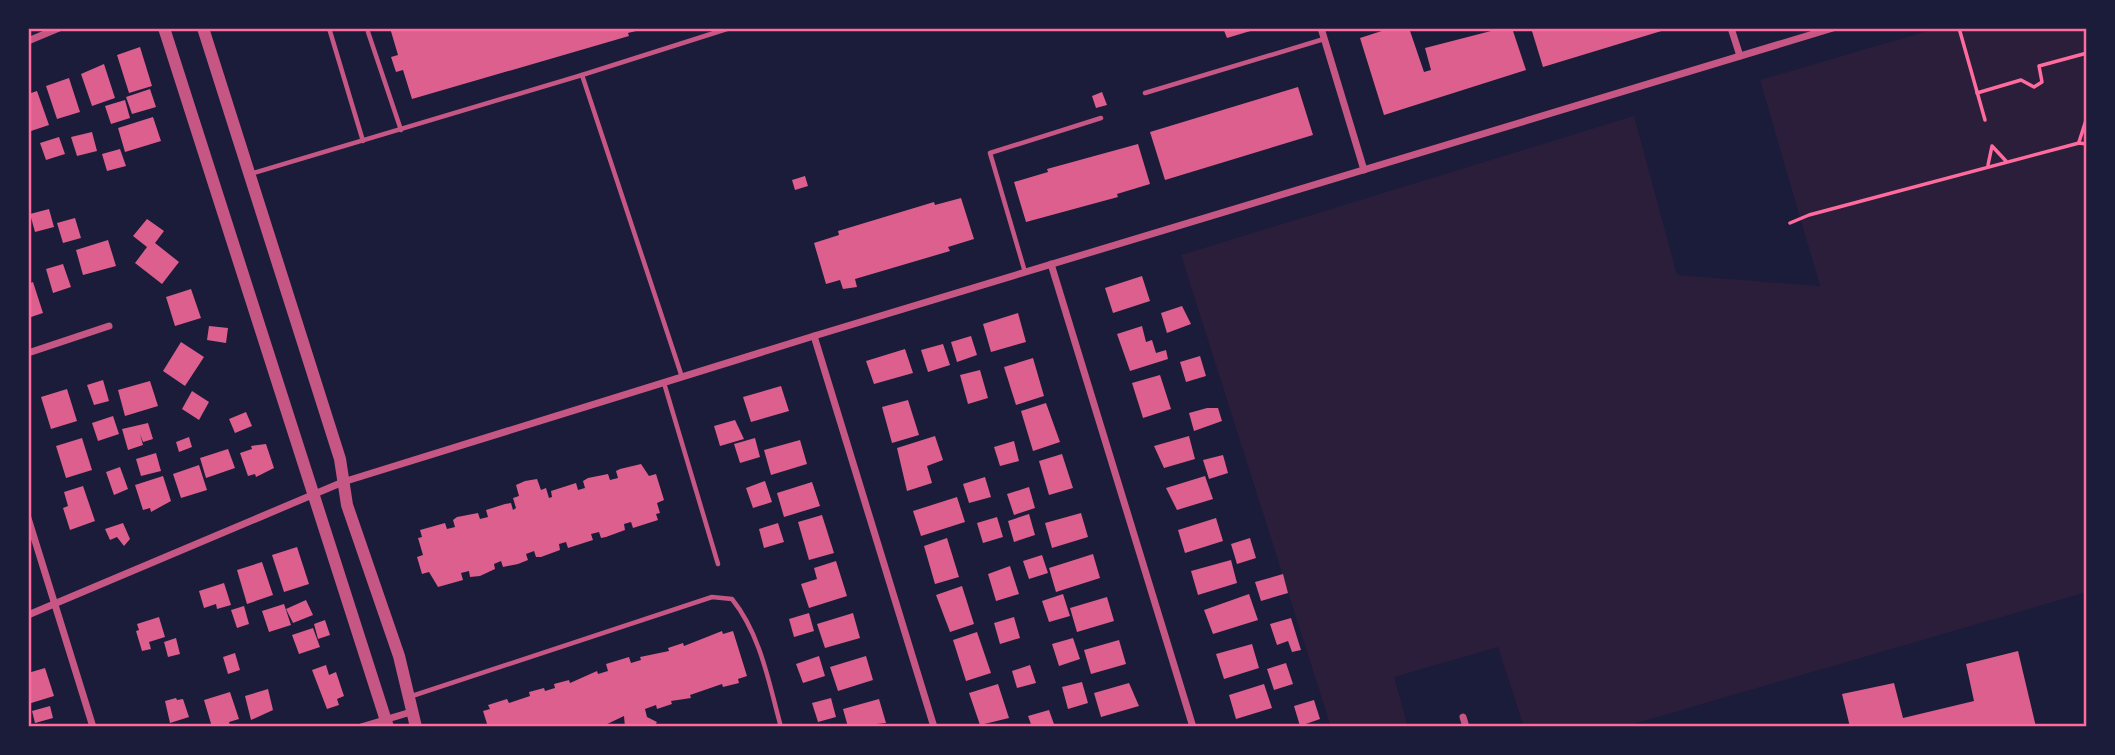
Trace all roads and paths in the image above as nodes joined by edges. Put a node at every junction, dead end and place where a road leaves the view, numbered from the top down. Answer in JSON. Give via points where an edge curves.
{"nodes":[{"id":1,"x":59,"y":28,"type":"edge"},
{"id":2,"x":164,"y":28,"type":"edge"},
{"id":3,"x":203,"y":28,"type":"edge"},
{"id":4,"x":329,"y":28,"type":"edge"},
{"id":5,"x":730,"y":28,"type":"edge"},
{"id":6,"x":1321,"y":28,"type":"edge"},
{"id":7,"x":1731,"y":28,"type":"edge"},
{"id":8,"x":1833,"y":28,"type":"edge"},
{"id":9,"x":1959,"y":28,"type":"edge"},
{"id":10,"x":368,"y":32,"type":"dead end"},
{"id":11,"x":1324,"y":39,"type":"junction"},
{"id":12,"x":28,"y":41,"type":"edge"},
{"id":13,"x":2087,"y":53,"type":"edge"},
{"id":14,"x":1740,"y":56,"type":"junction"},
{"id":15,"x":582,"y":75,"type":"junction"},
{"id":16,"x":1145,"y":93,"type":"dead end"},
{"id":17,"x":1977,"y":93,"type":"junction"},
{"id":18,"x":2087,"y":117,"type":"edge"},
{"id":19,"x":1101,"y":118,"type":"dead end"},
{"id":20,"x":1985,"y":120,"type":"dead end"},
{"id":21,"x":401,"y":130,"type":"junction"},
{"id":22,"x":363,"y":141,"type":"junction"},
{"id":23,"x":2079,"y":143,"type":"junction"},
{"id":24,"x":2087,"y":145,"type":"edge"},
{"id":25,"x":2006,"y":161,"type":"junction"},
{"id":26,"x":1987,"y":166,"type":"junction"},
{"id":27,"x":1364,"y":170,"type":"junction"},
{"id":28,"x":249,"y":174,"type":"junction"},
{"id":29,"x":1790,"y":223,"type":"dead end"},
{"id":30,"x":1051,"y":264,"type":"junction"},
{"id":31,"x":1025,"y":272,"type":"junction"},
{"id":32,"x":109,"y":326,"type":"dead end"},
{"id":33,"x":814,"y":336,"type":"junction"},
{"id":34,"x":28,"y":353,"type":"edge"},
{"id":35,"x":682,"y":377,"type":"junction"},
{"id":36,"x":663,"y":382,"type":"junction"},
{"id":37,"x":344,"y":482,"type":"junction"},
{"id":38,"x":315,"y":492,"type":"junction"},
{"id":39,"x":28,"y":517,"type":"edge"},
{"id":40,"x":718,"y":564,"type":"dead end"},
{"id":41,"x":55,"y":604,"type":"junction"},
{"id":42,"x":28,"y":615,"type":"edge"},
{"id":43,"x":411,"y":696,"type":"junction"},
{"id":44,"x":411,"y":712,"type":"junction"},
{"id":45,"x":1463,"y":716,"type":"dead end"},
{"id":46,"x":387,"y":723,"type":"edge"},
{"id":47,"x":93,"y":727,"type":"edge"},
{"id":48,"x":361,"y":727,"type":"edge"},
{"id":49,"x":416,"y":727,"type":"edge"},
{"id":50,"x":781,"y":727,"type":"edge"},
{"id":51,"x":934,"y":727,"type":"edge"},
{"id":52,"x":1193,"y":727,"type":"edge"},
{"id":53,"x":1466,"y":727,"type":"edge"}],
"edges":[{"from":1,"to":12,"type":"street"},
{"from":2,"to":38,"type":"street"},
{"from":3,"to":28,"type":"street"},
{"from":4,"to":22,"type":"lane"},
{"from":5,"to":15,"type":"lane"},
{"from":6,"to":11,"type":"street"},
{"from":7,"to":14,"type":"street"},
{"from":8,"to":14,"type":"street"},
{"from":9,"to":17,"type":"path"},
{"from":10,"to":21,"type":"lane"},
{"from":11,"to":16,"type":"lane"},
{"from":11,"to":27,"type":"street"},
{"from":13,"to":17,"type":"path","via":[[2039,66],[2042,82],[2034,87],[2021,80]]},
{"from":14,"to":27,"type":"street"},
{"from":15,"to":21,"type":"lane"},
{"from":15,"to":35,"type":"lane"},
{"from":17,"to":20,"type":"path"},
{"from":18,"to":23,"type":"path"},
{"from":19,"to":31,"type":"lane","via":[[990,153]]},
{"from":21,"to":22,"type":"lane"},
{"from":22,"to":28,"type":"lane"},
{"from":23,"to":24,"type":"path"},
{"from":23,"to":25,"type":"path"},
{"from":25,"to":26,"type":"path"},
{"from":25,"to":26,"type":"path","via":[[1992,146]]},
{"from":26,"to":29,"type":"path"},
{"from":27,"to":30,"type":"street"},
{"from":28,"to":37,"type":"street"},
{"from":30,"to":31,"type":"street"},
{"from":30,"to":52,"type":"street"},
{"from":31,"to":33,"type":"street"},
{"from":32,"to":34,"type":"street"},
{"from":33,"to":35,"type":"street"},
{"from":33,"to":51,"type":"street"},
{"from":35,"to":36,"type":"street"},
{"from":36,"to":37,"type":"street"},
{"from":36,"to":40,"type":"lane"},
{"from":37,"to":38,"type":"street"},
{"from":37,"to":43,"type":"street","via":[[347,505]]},
{"from":38,"to":41,"type":"street"},
{"from":38,"to":46,"type":"street"},
{"from":39,"to":41,"type":"street"},
{"from":41,"to":42,"type":"street"},
{"from":41,"to":47,"type":"street"},
{"from":43,"to":44,"type":"street"},
{"from":43,"to":50,"type":"lane","via":[[712,597],[732,599],[743,613],[757,643]]},
{"from":44,"to":46,"type":"street"},
{"from":44,"to":49,"type":"street"},
{"from":45,"to":53,"type":"street"},
{"from":46,"to":48,"type":"street"}]}
